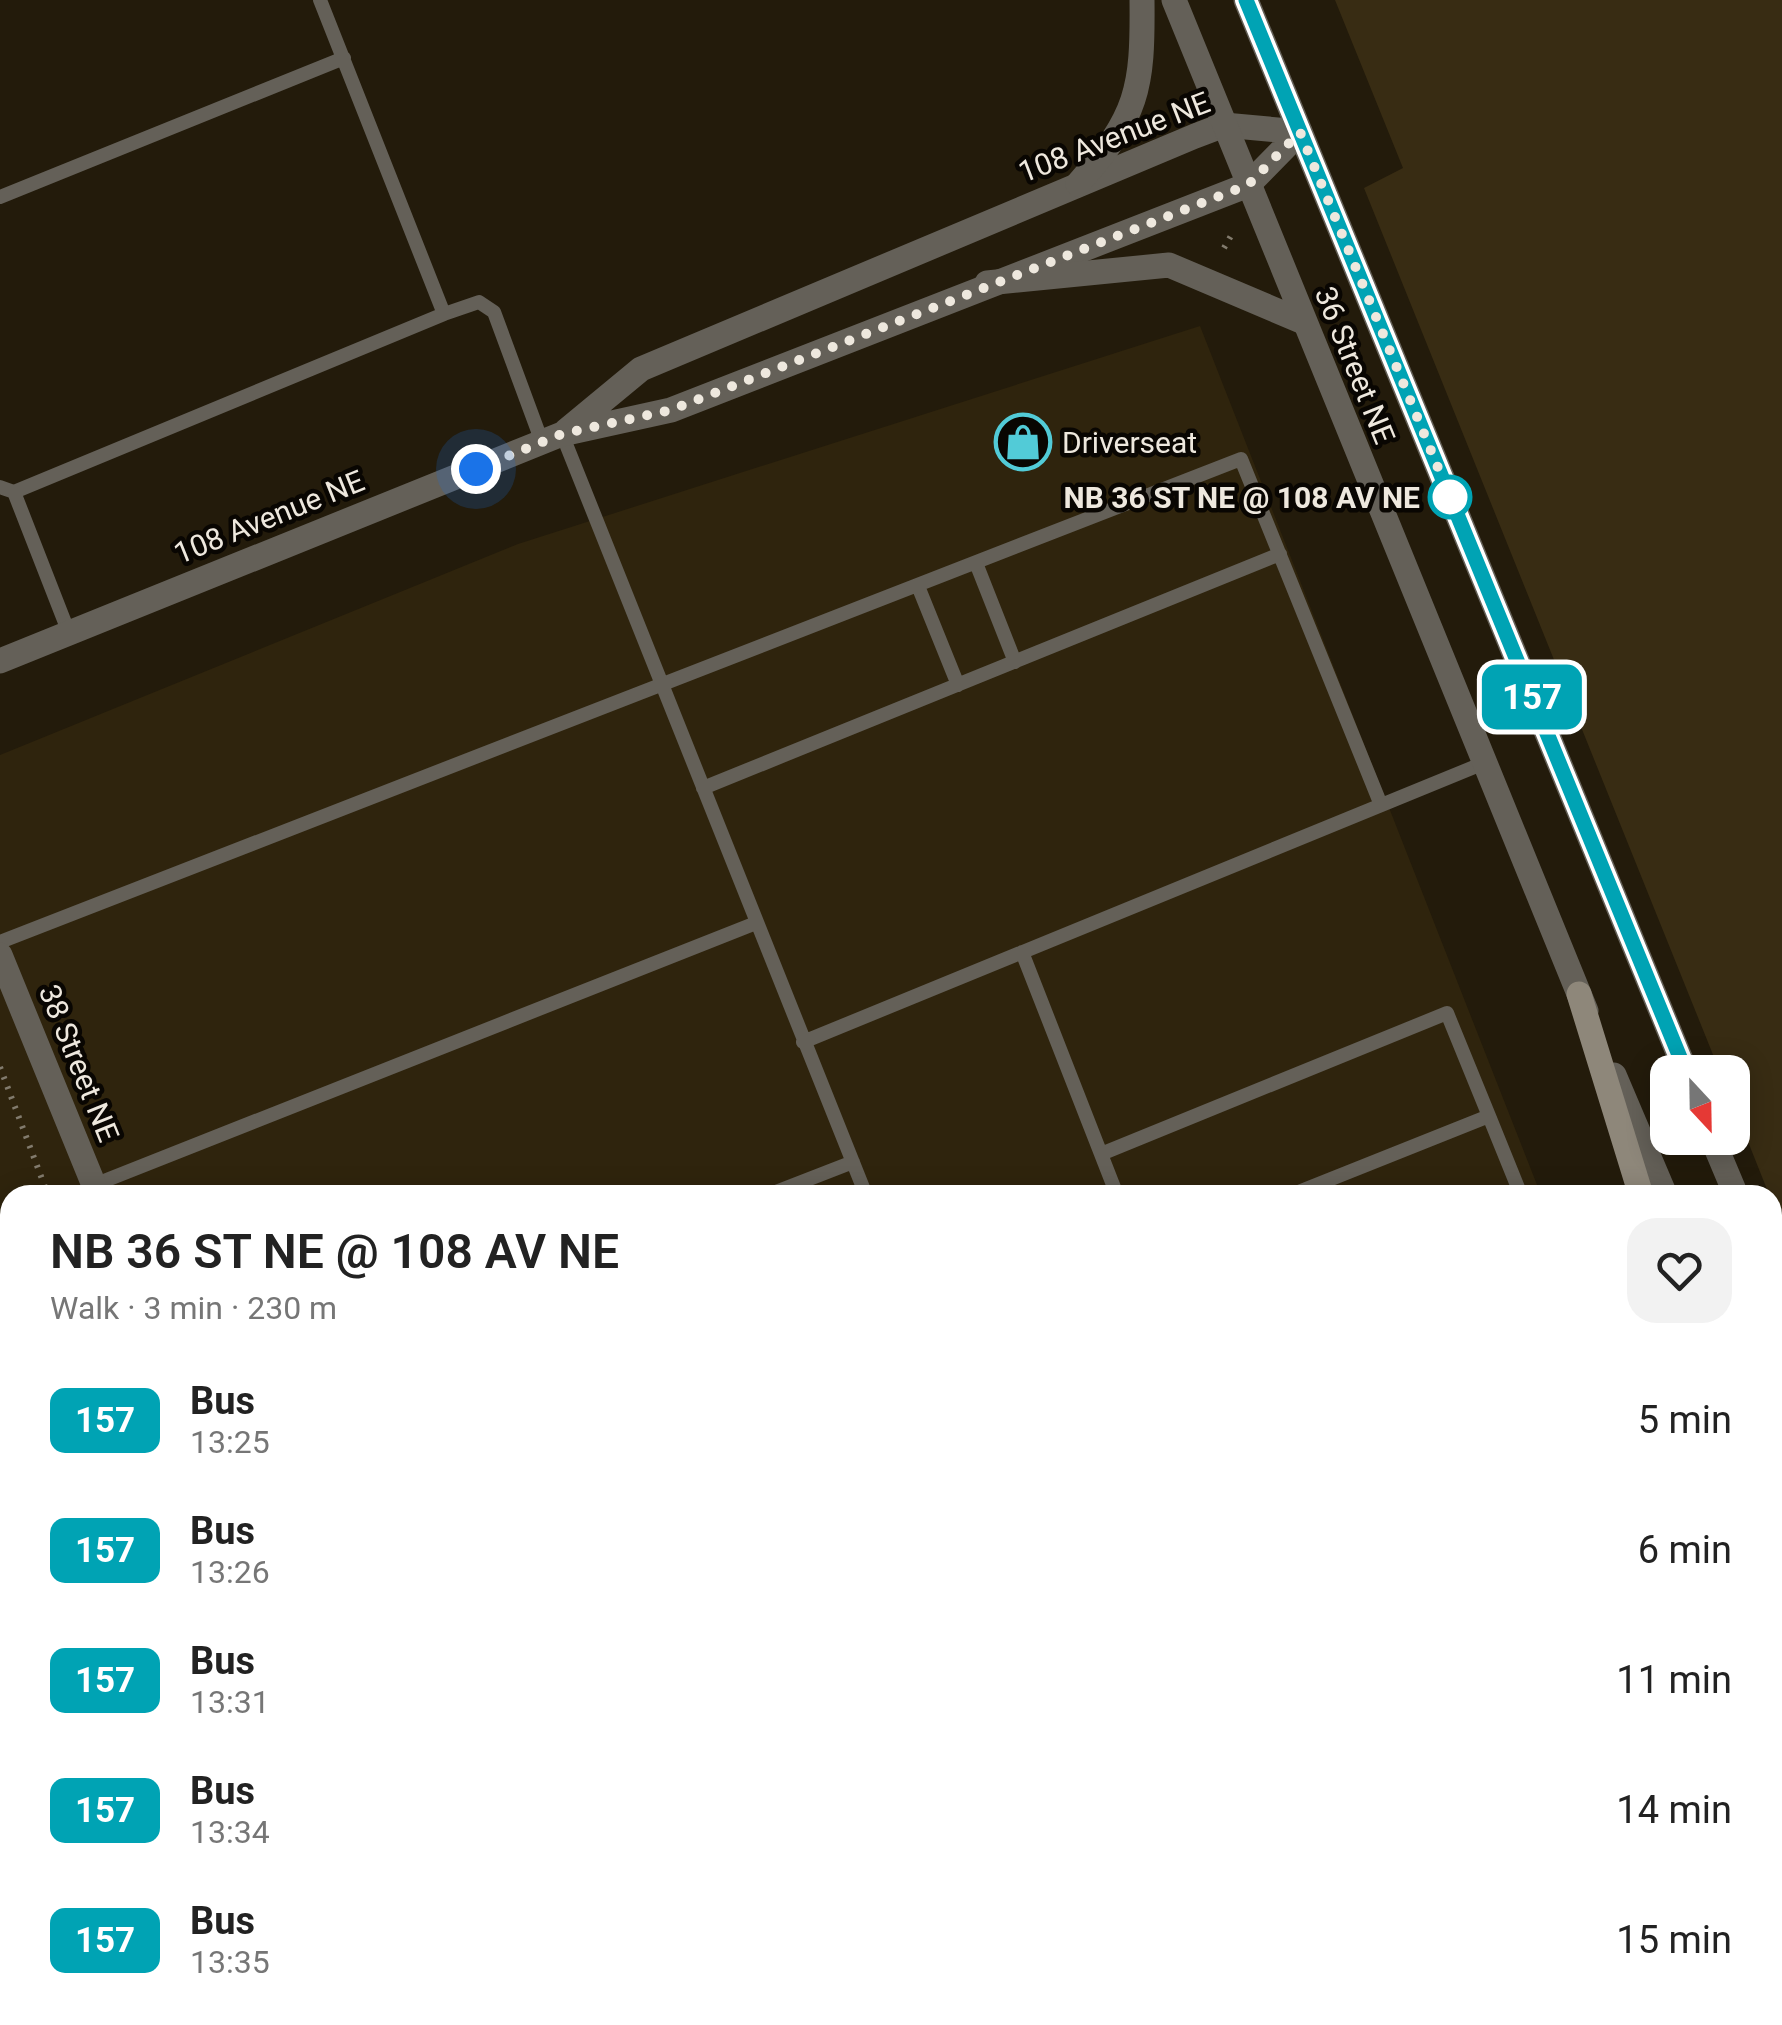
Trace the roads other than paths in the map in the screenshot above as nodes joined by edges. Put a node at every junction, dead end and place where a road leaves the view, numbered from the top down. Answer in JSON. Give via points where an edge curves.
{"nodes":[{"id":1,"x":320,"y":0,"type":"edge"},
{"id":2,"x":1142,"y":0,"type":"edge"},
{"id":3,"x":1174,"y":0,"type":"edge"},
{"id":4,"x":1246,"y":0,"type":"edge"},
{"id":5,"x":344,"y":58,"type":"junction"},
{"id":6,"x":1224,"y":124,"type":"junction"},
{"id":7,"x":1300,"y":132,"type":"junction"},
{"id":8,"x":1078,"y":184,"type":"junction"},
{"id":9,"x":1248,"y":185,"type":"junction"},
{"id":10,"x":0,"y":197,"type":"edge"},
{"id":11,"x":987,"y":283,"type":"junction"},
{"id":12,"x":444,"y":314,"type":"junction"},
{"id":13,"x":1302,"y":321,"type":"junction"},
{"id":14,"x":552,"y":438,"type":"junction"},
{"id":15,"x":7,"y":489,"type":"edge"},
{"id":16,"x":1280,"y":554,"type":"junction"},
{"id":17,"x":976,"y":563,"type":"junction"},
{"id":18,"x":918,"y":586,"type":"junction"},
{"id":19,"x":69,"y":633,"type":"junction"},
{"id":20,"x":0,"y":661,"type":"edge"},
{"id":21,"x":1015,"y":662,"type":"junction"},
{"id":22,"x":958,"y":685,"type":"junction"},
{"id":23,"x":663,"y":686,"type":"junction"},
{"id":24,"x":1484,"y":764,"type":"junction"},
{"id":25,"x":703,"y":788,"type":"junction"},
{"id":26,"x":1381,"y":805,"type":"junction"},
{"id":27,"x":756,"y":923,"type":"junction"},
{"id":28,"x":0,"y":942,"type":"edge"},
{"id":29,"x":1022,"y":952,"type":"junction"},
{"id":30,"x":0,"y":954,"type":"edge"},
{"id":31,"x":1579,"y":994,"type":"junction"},
{"id":32,"x":802,"y":1042,"type":"junction"},
{"id":33,"x":1679,"y":1055,"type":"edge"},
{"id":34,"x":1490,"y":1116,"type":"junction"},
{"id":35,"x":1100,"y":1154,"type":"junction"},
{"id":36,"x":1719,"y":1155,"type":"edge"},
{"id":37,"x":852,"y":1162,"type":"junction"},
{"id":38,"x":94,"y":1185,"type":"edge"},
{"id":39,"x":108,"y":1185,"type":"edge"},
{"id":40,"x":793,"y":1185,"type":"edge"},
{"id":41,"x":862,"y":1185,"type":"edge"},
{"id":42,"x":1113,"y":1185,"type":"edge"},
{"id":43,"x":1316,"y":1185,"type":"edge"},
{"id":44,"x":1517,"y":1185,"type":"edge"},
{"id":45,"x":1638,"y":1185,"type":"edge"},
{"id":46,"x":1661,"y":1185,"type":"edge"},
{"id":47,"x":1732,"y":1185,"type":"edge"}],
"edges":[{"from":1,"to":5,"type":"lane"},
{"from":2,"to":8,"type":"street","via":[[1138,83],[1119,137]]},
{"from":3,"to":6,"type":"street","name":"36 Street NE"},
{"from":4,"to":7,"type":"street","name":"36 Street NE"},
{"from":5,"to":10,"type":"lane"},
{"from":5,"to":12,"type":"lane"},
{"from":6,"to":7,"type":"street","name":"108 Avenue NE"},
{"from":6,"to":8,"type":"street","name":"108 Avenue NE"},
{"from":6,"to":9,"type":"street","name":"36 Street NE"},
{"from":7,"to":9,"type":"street","name":"108 Avenue NE"},
{"from":7,"to":33,"type":"street","name":"36 Street NE"},
{"from":8,"to":14,"type":"street","name":"108 Avenue NE","via":[[641,369]]},
{"from":9,"to":11,"type":"street","name":"108 Avenue NE"},
{"from":9,"to":13,"type":"street","name":"36 Street NE"},
{"from":11,"to":13,"type":"street","via":[[1169,265]]},
{"from":11,"to":14,"type":"street","name":"108 Avenue NE","via":[[671,410]]},
{"from":12,"to":14,"type":"lane","via":[[479,302],[494,312]]},
{"from":12,"to":15,"type":"lane"},
{"from":13,"to":24,"type":"street","name":"36 Street NE"},
{"from":14,"to":19,"type":"street","name":"108 Avenue NE"},
{"from":14,"to":23,"type":"lane"},
{"from":15,"to":19,"type":"lane"},
{"from":16,"to":17,"type":"lane","via":[[1241,458]]},
{"from":16,"to":21,"type":"lane"},
{"from":16,"to":26,"type":"lane"},
{"from":17,"to":18,"type":"lane"},
{"from":17,"to":21,"type":"lane"},
{"from":18,"to":22,"type":"lane"},
{"from":18,"to":23,"type":"lane"},
{"from":19,"to":20,"type":"street","name":"108 Avenue NE"},
{"from":21,"to":22,"type":"lane"},
{"from":22,"to":25,"type":"lane"},
{"from":23,"to":25,"type":"lane"},
{"from":23,"to":28,"type":"lane"},
{"from":24,"to":26,"type":"lane"},
{"from":24,"to":31,"type":"street","name":"36 Street NE"},
{"from":25,"to":27,"type":"lane"},
{"from":26,"to":29,"type":"lane"},
{"from":27,"to":32,"type":"lane"},
{"from":27,"to":39,"type":"lane"},
{"from":29,"to":32,"type":"lane"},
{"from":29,"to":35,"type":"lane"},
{"from":30,"to":38,"type":"street","name":"38 Street NE"},
{"from":31,"to":45,"type":"main road"},
{"from":31,"to":46,"type":"street","name":"36 Street NE"},
{"from":32,"to":37,"type":"lane"},
{"from":34,"to":35,"type":"lane","via":[[1448,1013]]},
{"from":34,"to":43,"type":"lane"},
{"from":34,"to":44,"type":"lane"},
{"from":35,"to":42,"type":"lane"},
{"from":36,"to":47,"type":"street"},
{"from":37,"to":40,"type":"lane"},
{"from":37,"to":41,"type":"lane"}]}
